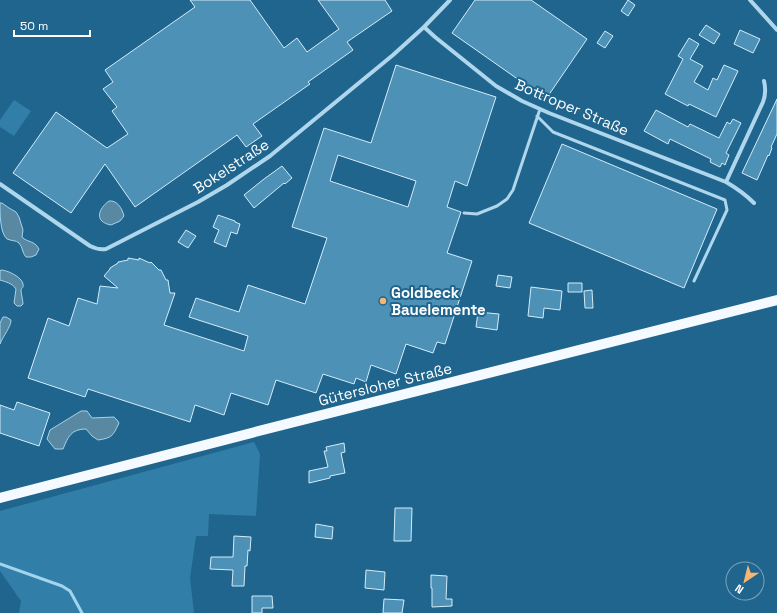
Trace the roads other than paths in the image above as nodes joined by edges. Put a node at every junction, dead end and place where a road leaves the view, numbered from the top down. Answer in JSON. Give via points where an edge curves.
{"nodes":[{"id":1,"x":450,"y":0,"type":"edge"},
{"id":2,"x":750,"y":0,"type":"edge"},
{"id":3,"x":424,"y":27,"type":"junction"},
{"id":4,"x":777,"y":30,"type":"edge"},
{"id":5,"x":764,"y":81,"type":"dead end"},
{"id":6,"x":540,"y":109,"type":"junction"},
{"id":7,"x":537,"y":116,"type":"junction"},
{"id":8,"x":726,"y":182,"type":"junction"},
{"id":9,"x":0,"y":184,"type":"edge"},
{"id":10,"x":754,"y":203,"type":"dead end"},
{"id":11,"x":464,"y":213,"type":"dead end"},
{"id":12,"x":694,"y":280,"type":"dead end"},
{"id":13,"x":777,"y":300,"type":"edge"},
{"id":14,"x":0,"y":498,"type":"edge"}],
"edges":[{"from":1,"to":3,"type":"street","name":"Bokelstraße"},
{"from":2,"to":4,"type":"street"},
{"from":3,"to":6,"type":"street","name":"Bottroper Straße","via":[[496,86]]},
{"from":3,"to":9,"type":"street","name":"Bokelstraße","via":[[251,170],[198,202],[106,249],[90,246]]},
{"from":5,"to":8,"type":"street","via":[[766,94],[763,102]]},
{"from":6,"to":7,"type":"lane"},
{"from":6,"to":8,"type":"street","name":"Bottroper Straße"},
{"from":7,"to":11,"type":"lane","via":[[513,190],[507,199],[478,214]]},
{"from":7,"to":12,"type":"lane","via":[[553,132],[725,200],[727,210]]},
{"from":8,"to":10,"type":"street","name":"Bottroper Straße","via":[[738,188]]},
{"from":13,"to":14,"type":"main road","name":"Gütersloher Straße"}]}
